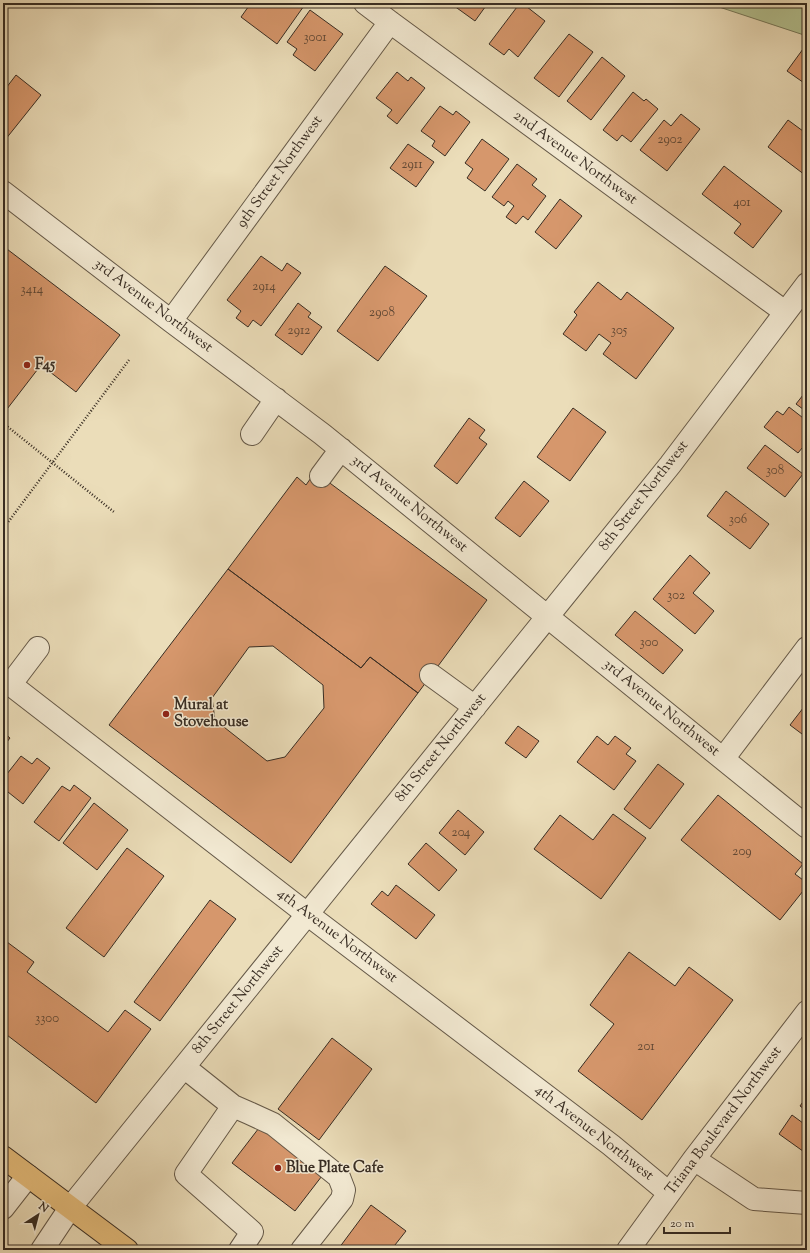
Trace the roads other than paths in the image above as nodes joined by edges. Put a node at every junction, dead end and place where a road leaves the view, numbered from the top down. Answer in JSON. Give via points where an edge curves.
{"nodes":[{"id":1,"x":365,"y":3,"type":"edge"},
{"id":2,"x":390,"y":22,"type":"junction"},
{"id":3,"x":3,"y":192,"type":"edge"},
{"id":4,"x":807,"y":284,"type":"edge"},
{"id":5,"x":785,"y":312,"type":"junction"},
{"id":6,"x":171,"y":321,"type":"junction"},
{"id":7,"x":276,"y":399,"type":"junction"},
{"id":8,"x":252,"y":434,"type":"dead end"},
{"id":9,"x":341,"y":449,"type":"junction"},
{"id":10,"x":321,"y":476,"type":"dead end"},
{"id":11,"x":548,"y":616,"type":"junction"},
{"id":12,"x":38,"y":648,"type":"dead end"},
{"id":13,"x":807,"y":648,"type":"edge"},
{"id":14,"x":431,"y":675,"type":"dead end"},
{"id":15,"x":7,"y":683,"type":"edge"},
{"id":16,"x":475,"y":707,"type":"junction"},
{"id":17,"x":723,"y":759,"type":"junction"},
{"id":18,"x":807,"y":827,"type":"edge"},
{"id":19,"x":307,"y":914,"type":"junction"},
{"id":20,"x":807,"y":1012,"type":"edge"},
{"id":21,"x":184,"y":1067,"type":"junction"},
{"id":22,"x":233,"y":1106,"type":"junction"},
{"id":23,"x":3,"y":1157,"type":"edge"},
{"id":24,"x":694,"y":1160,"type":"junction"},
{"id":25,"x":28,"y":1176,"type":"junction"},
{"id":26,"x":669,"y":1193,"type":"junction"},
{"id":27,"x":807,"y":1203,"type":"edge"},
{"id":28,"x":3,"y":1208,"type":"edge"},
{"id":29,"x":70,"y":1208,"type":"junction"},
{"id":30,"x":42,"y":1250,"type":"edge"},
{"id":31,"x":127,"y":1250,"type":"edge"},
{"id":32,"x":240,"y":1250,"type":"edge"},
{"id":33,"x":302,"y":1250,"type":"edge"},
{"id":34,"x":628,"y":1250,"type":"edge"}],
"edges":[{"from":1,"to":2,"type":"street","name":"2nd Avenue Northwest"},
{"from":2,"to":5,"type":"street","name":"2nd Avenue Northwest"},
{"from":2,"to":6,"type":"street","name":"9th Street Northwest"},
{"from":3,"to":6,"type":"street","name":"3rd Avenue Northwest"},
{"from":4,"to":5,"type":"street","name":"8th Street Northwest"},
{"from":5,"to":11,"type":"street","name":"8th Street Northwest","via":[[670,465]]},
{"from":6,"to":7,"type":"street","name":"3rd Avenue Northwest"},
{"from":7,"to":8,"type":"street"},
{"from":7,"to":9,"type":"street","name":"3rd Avenue Northwest"},
{"from":9,"to":10,"type":"street"},
{"from":9,"to":11,"type":"street","name":"3rd Avenue Northwest"},
{"from":11,"to":16,"type":"street","name":"8th Street Northwest"},
{"from":11,"to":17,"type":"street","name":"3rd Avenue Northwest"},
{"from":12,"to":15,"type":"street"},
{"from":13,"to":17,"type":"street"},
{"from":14,"to":16,"type":"street"},
{"from":15,"to":19,"type":"street","name":"4th Avenue Northwest"},
{"from":16,"to":19,"type":"street","name":"8th Street Northwest"},
{"from":17,"to":18,"type":"street","name":"3rd Avenue Northwest"},
{"from":19,"to":21,"type":"street","name":"8th Street Northwest"},
{"from":19,"to":26,"type":"street","name":"4th Avenue Northwest","via":[[611,1145]]},
{"from":20,"to":24,"type":"street","name":"Triana Boulevard Northwest"},
{"from":21,"to":22,"type":"street"},
{"from":21,"to":29,"type":"street","name":"8th Street Northwest"},
{"from":22,"to":32,"type":"street","via":[[186,1174],[252,1232]]},
{"from":22,"to":33,"type":"street","via":[[273,1124],[339,1177],[344,1190],[342,1199]]},
{"from":23,"to":25,"type":"main road"},
{"from":24,"to":26,"type":"street","name":"Triana Boulevard Northwest"},
{"from":24,"to":27,"type":"street","via":[[754,1199]]},
{"from":25,"to":28,"type":"street"},
{"from":25,"to":29,"type":"main road"},
{"from":26,"to":34,"type":"street","name":"Triana Boulevard Northwest"},
{"from":29,"to":30,"type":"street","name":"8th Street Northwest"},
{"from":29,"to":31,"type":"main road"}]}
